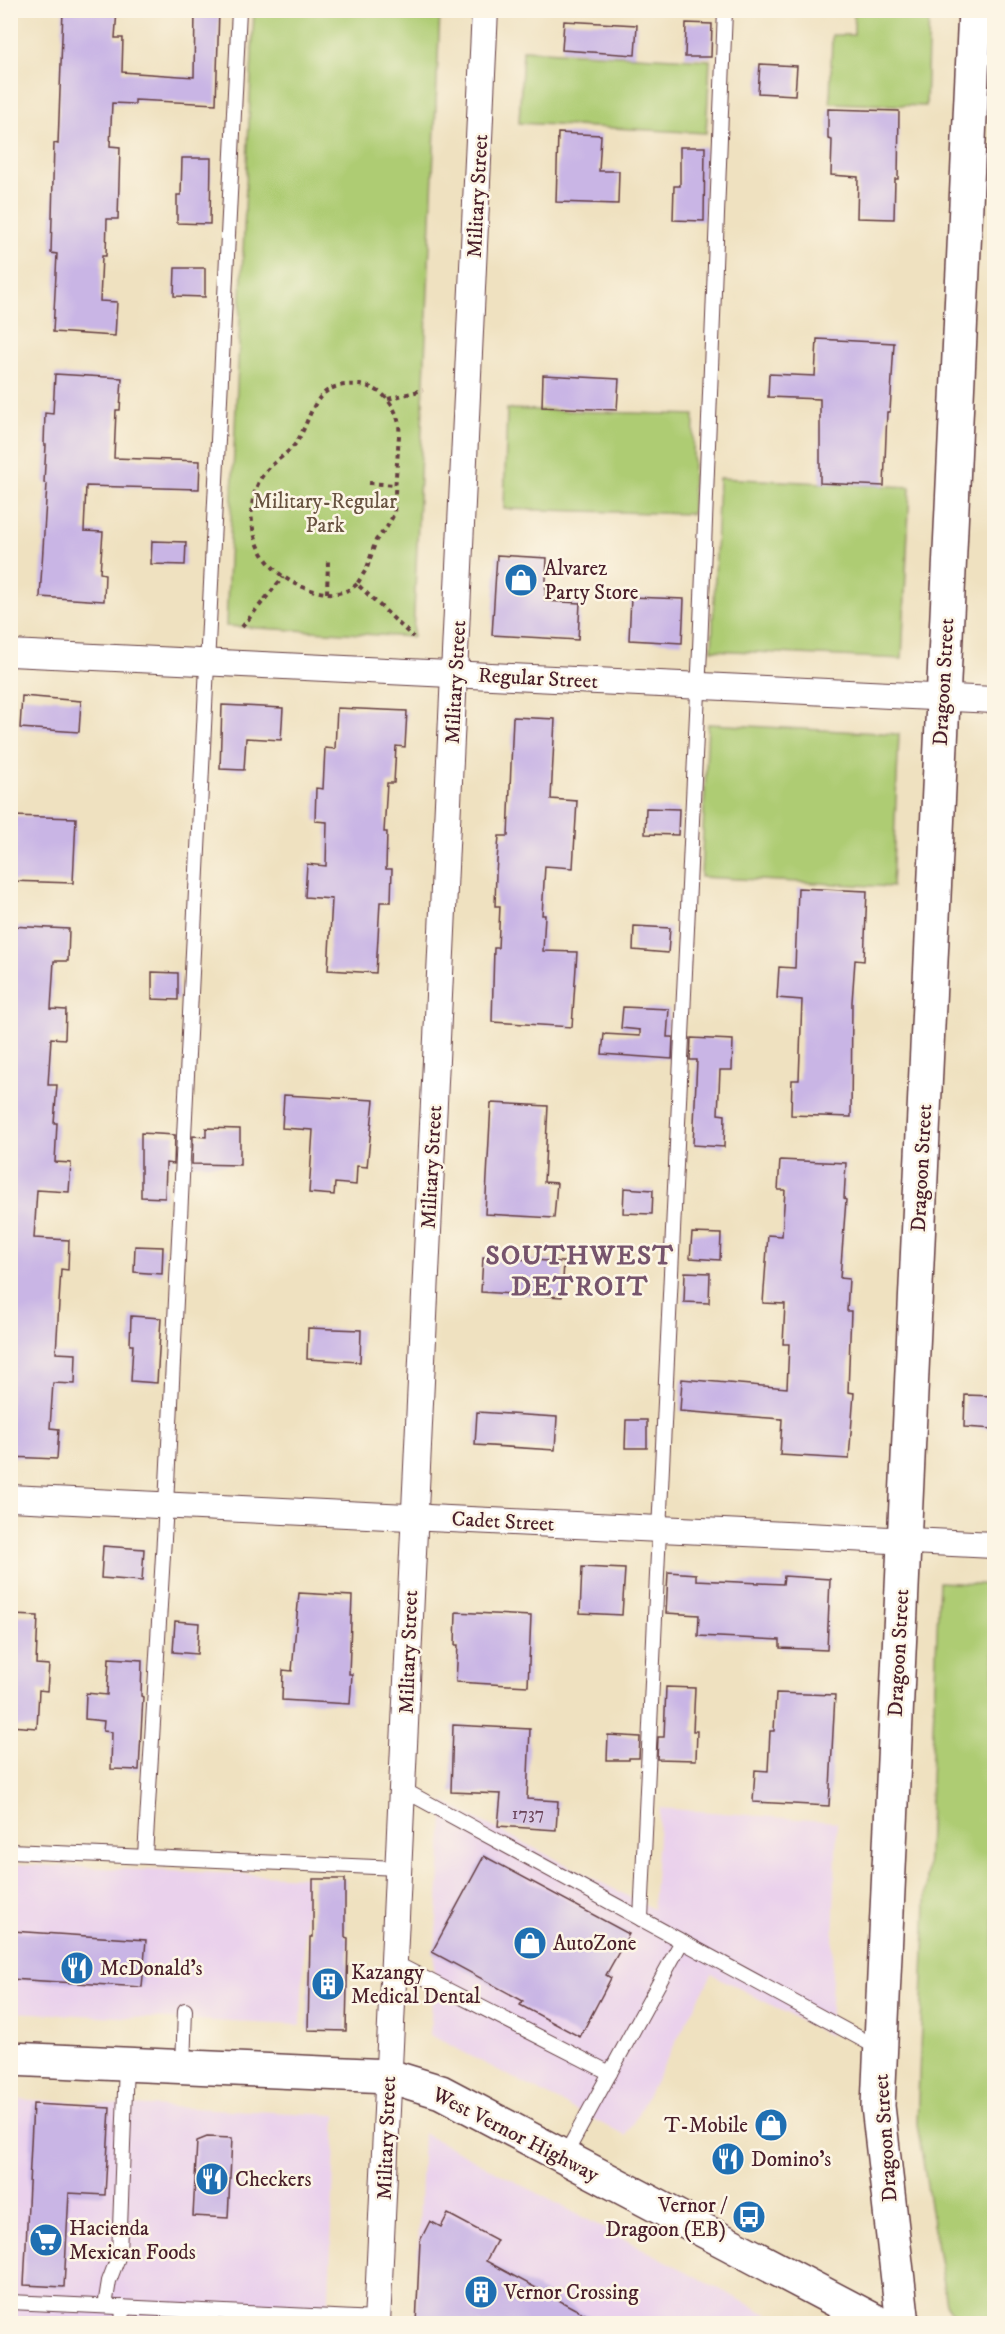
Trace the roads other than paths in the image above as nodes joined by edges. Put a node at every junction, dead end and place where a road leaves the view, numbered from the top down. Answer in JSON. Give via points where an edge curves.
{"nodes":[{"id":1,"x":239,"y":10,"type":"edge"},
{"id":2,"x":485,"y":10,"type":"edge"},
{"id":3,"x":725,"y":10,"type":"edge"},
{"id":4,"x":975,"y":10,"type":"edge"},
{"id":5,"x":10,"y":653,"type":"edge"},
{"id":6,"x":206,"y":663,"type":"junction"},
{"id":7,"x":455,"y":675,"type":"junction"},
{"id":8,"x":698,"y":686,"type":"junction"},
{"id":9,"x":943,"y":697,"type":"junction"},
{"id":10,"x":994,"y":700,"type":"edge"},
{"id":11,"x":10,"y":1498,"type":"edge"},
{"id":12,"x":166,"y":1505,"type":"junction"},
{"id":13,"x":414,"y":1517,"type":"junction"},
{"id":14,"x":657,"y":1529,"type":"junction"},
{"id":15,"x":903,"y":1541,"type":"junction"},
{"id":16,"x":994,"y":1545,"type":"edge"},
{"id":17,"x":402,"y":1789,"type":"junction"},
{"id":18,"x":10,"y":1851,"type":"edge"},
{"id":19,"x":145,"y":1856,"type":"junction"},
{"id":20,"x":398,"y":1868,"type":"junction"},
{"id":21,"x":641,"y":1919,"type":"junction"},
{"id":22,"x":682,"y":1941,"type":"junction"},
{"id":23,"x":393,"y":1962,"type":"junction"},
{"id":24,"x":185,"y":2010,"type":"dead end"},
{"id":25,"x":881,"y":2049,"type":"junction"},
{"id":26,"x":10,"y":2059,"type":"edge"},
{"id":27,"x":126,"y":2064,"type":"junction"},
{"id":28,"x":183,"y":2067,"type":"junction"},
{"id":29,"x":610,"y":2073,"type":"junction"},
{"id":30,"x":389,"y":2076,"type":"junction"},
{"id":31,"x":564,"y":2157,"type":"junction"},
{"id":32,"x":10,"y":2302,"type":"edge"},
{"id":33,"x":105,"y":2306,"type":"junction"},
{"id":34,"x":123,"y":2307,"type":"junction"},
{"id":35,"x":377,"y":2321,"type":"edge"},
{"id":36,"x":122,"y":2324,"type":"edge"},
{"id":37,"x":881,"y":2324,"type":"edge"},
{"id":38,"x":903,"y":2324,"type":"edge"}],
"edges":[{"from":1,"to":6,"type":"lane"},
{"from":2,"to":7,"type":"street","name":"Military Street"},
{"from":3,"to":8,"type":"lane"},
{"from":4,"to":9,"type":"main road","name":"Dragoon Street"},
{"from":5,"to":6,"type":"street","name":"Regular Street"},
{"from":6,"to":7,"type":"street","name":"Regular Street"},
{"from":6,"to":12,"type":"lane"},
{"from":7,"to":8,"type":"street","name":"Regular Street"},
{"from":7,"to":13,"type":"street","name":"Military Street"},
{"from":8,"to":9,"type":"street","name":"Regular Street"},
{"from":8,"to":14,"type":"lane"},
{"from":9,"to":10,"type":"street","name":"Regular Street"},
{"from":9,"to":15,"type":"main road","name":"Dragoon Street"},
{"from":11,"to":12,"type":"street","name":"Cadet Street"},
{"from":12,"to":13,"type":"street","name":"Cadet Street"},
{"from":12,"to":19,"type":"lane"},
{"from":13,"to":14,"type":"street","name":"Cadet Street"},
{"from":13,"to":17,"type":"street","name":"Military Street"},
{"from":14,"to":15,"type":"street","name":"Cadet Street"},
{"from":14,"to":21,"type":"lane"},
{"from":15,"to":16,"type":"street","name":"Cadet Street"},
{"from":15,"to":25,"type":"main road","name":"Dragoon Street"},
{"from":17,"to":20,"type":"street","name":"Military Street"},
{"from":17,"to":21,"type":"lane"},
{"from":18,"to":19,"type":"lane"},
{"from":19,"to":20,"type":"lane"},
{"from":20,"to":23,"type":"street","name":"Military Street"},
{"from":21,"to":22,"type":"lane"},
{"from":22,"to":25,"type":"lane"},
{"from":22,"to":29,"type":"lane"},
{"from":23,"to":29,"type":"lane"},
{"from":23,"to":30,"type":"street","name":"Military Street"},
{"from":24,"to":28,"type":"lane"},
{"from":25,"to":38,"type":"main road","name":"Dragoon Street","via":[[879,2118]]},
{"from":26,"to":27,"type":"main road","name":"West Vernor Highway"},
{"from":27,"to":28,"type":"main road","name":"West Vernor Highway"},
{"from":27,"to":33,"type":"lane","via":[[119,2255]]},
{"from":28,"to":30,"type":"main road","name":"West Vernor Highway"},
{"from":29,"to":31,"type":"lane"},
{"from":30,"to":31,"type":"main road","name":"West Vernor Highway","via":[[441,2092]]},
{"from":30,"to":35,"type":"street","name":"Military Street"},
{"from":31,"to":37,"type":"main road","name":"West Vernor Highway"},
{"from":32,"to":33,"type":"lane"},
{"from":33,"to":34,"type":"lane"},
{"from":34,"to":35,"type":"lane"},
{"from":34,"to":36,"type":"lane"}]}
